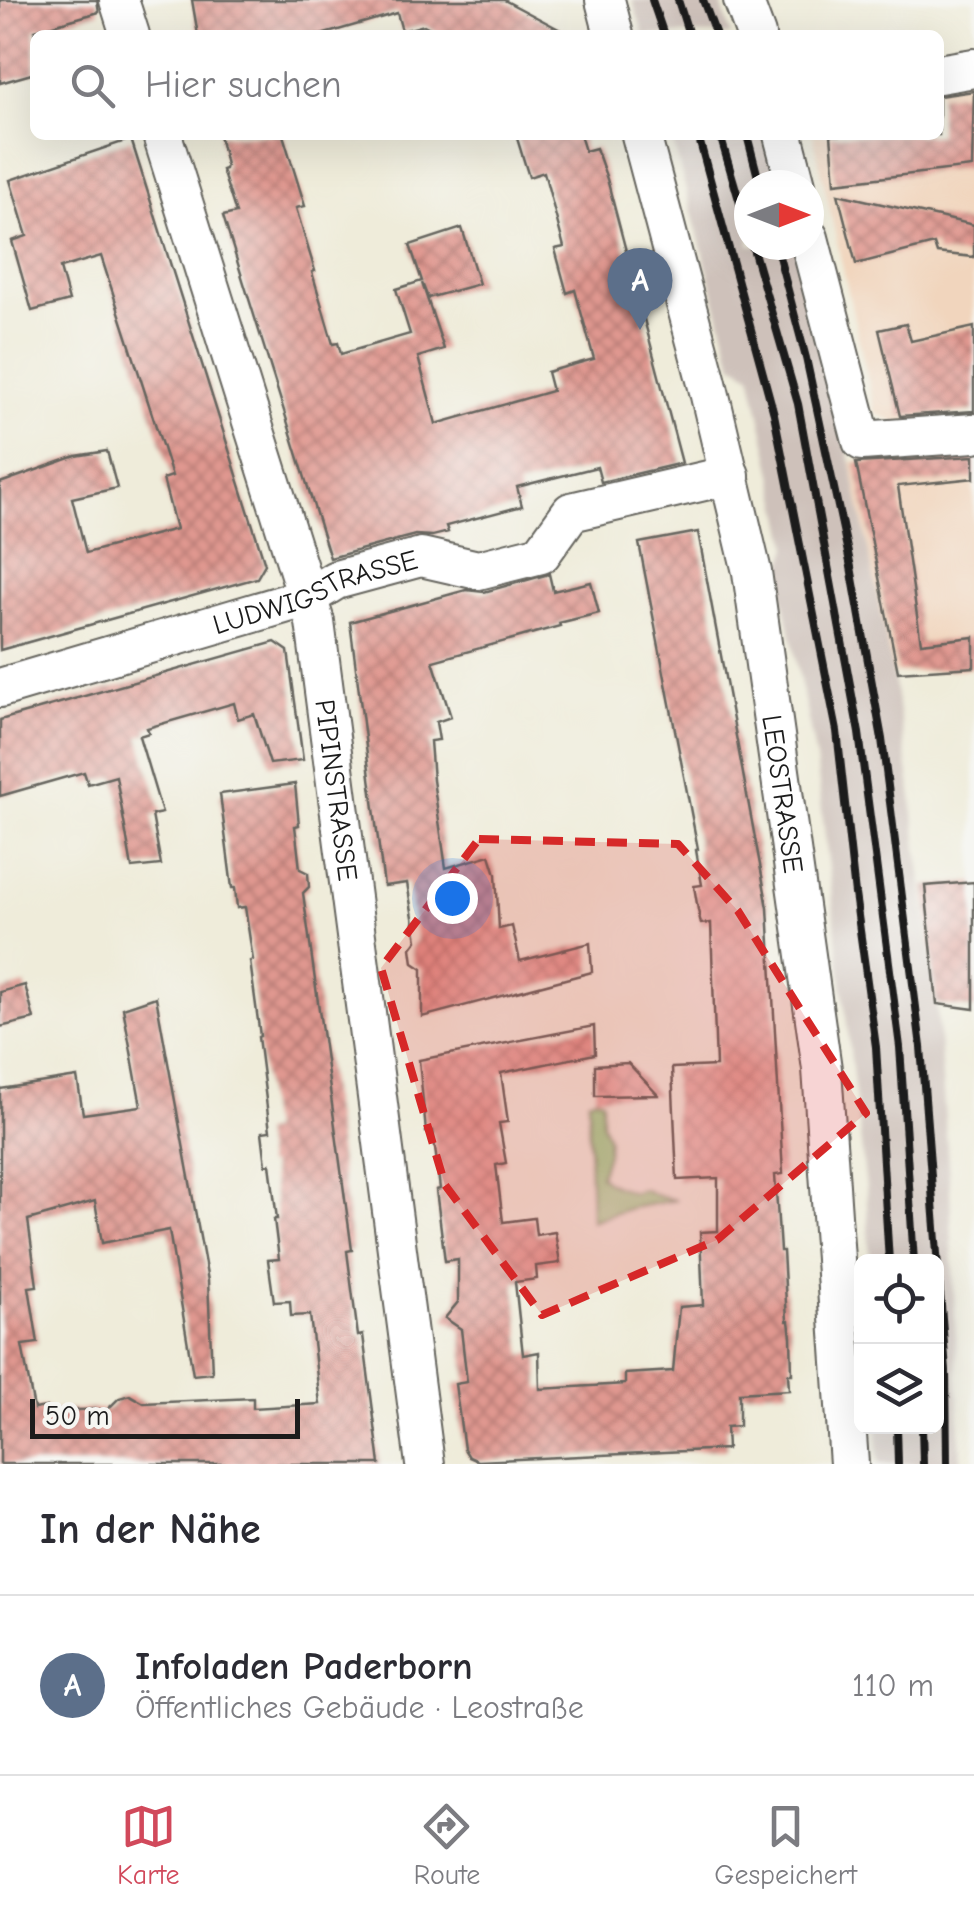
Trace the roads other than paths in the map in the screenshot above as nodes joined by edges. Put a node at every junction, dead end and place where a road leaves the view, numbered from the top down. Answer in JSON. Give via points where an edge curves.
{"nodes":[{"id":1,"x":119,"y":0,"type":"edge"},
{"id":2,"x":605,"y":0,"type":"edge"},
{"id":3,"x":743,"y":0,"type":"edge"},
{"id":4,"x":128,"y":30,"type":"edge"},
{"id":5,"x":613,"y":30,"type":"edge"},
{"id":6,"x":754,"y":30,"type":"edge"},
{"id":7,"x":974,"y":68,"type":"edge"},
{"id":8,"x":944,"y":73,"type":"edge"},
{"id":9,"x":164,"y":140,"type":"edge"},
{"id":10,"x":642,"y":140,"type":"edge"},
{"id":11,"x":784,"y":140,"type":"edge"},
{"id":12,"x":792,"y":170,"type":"edge"},
{"id":13,"x":815,"y":260,"type":"edge"},
{"id":14,"x":974,"y":433,"type":"edge"},
{"id":15,"x":730,"y":476,"type":"junction"},
{"id":16,"x":308,"y":597,"type":"junction"},
{"id":17,"x":0,"y":688,"type":"edge"},
{"id":18,"x":426,"y":1464,"type":"edge"},
{"id":19,"x":849,"y":1464,"type":"edge"}],
"edges":[{"from":1,"to":4,"type":"street"},
{"from":2,"to":5,"type":"street"},
{"from":3,"to":6,"type":"street"},
{"from":7,"to":8,"type":"street"},
{"from":9,"to":16,"type":"street","name":"PIPINSTRASSE"},
{"from":10,"to":15,"type":"street","name":"LEOSTRASSE"},
{"from":11,"to":12,"type":"street"},
{"from":13,"to":14,"type":"street","via":[[862,441]]},
{"from":15,"to":16,"type":"street","name":"LUDWIGSTRASSE","via":[[571,512],[541,554],[478,570],[421,557],[336,580]]},
{"from":15,"to":19,"type":"street","name":"LEOSTRASSE","via":[[752,572],[822,1069]]},
{"from":16,"to":17,"type":"street","name":"LUDWIGSTRASSE"},
{"from":16,"to":18,"type":"street","name":"PIPINSTRASSE"}]}
